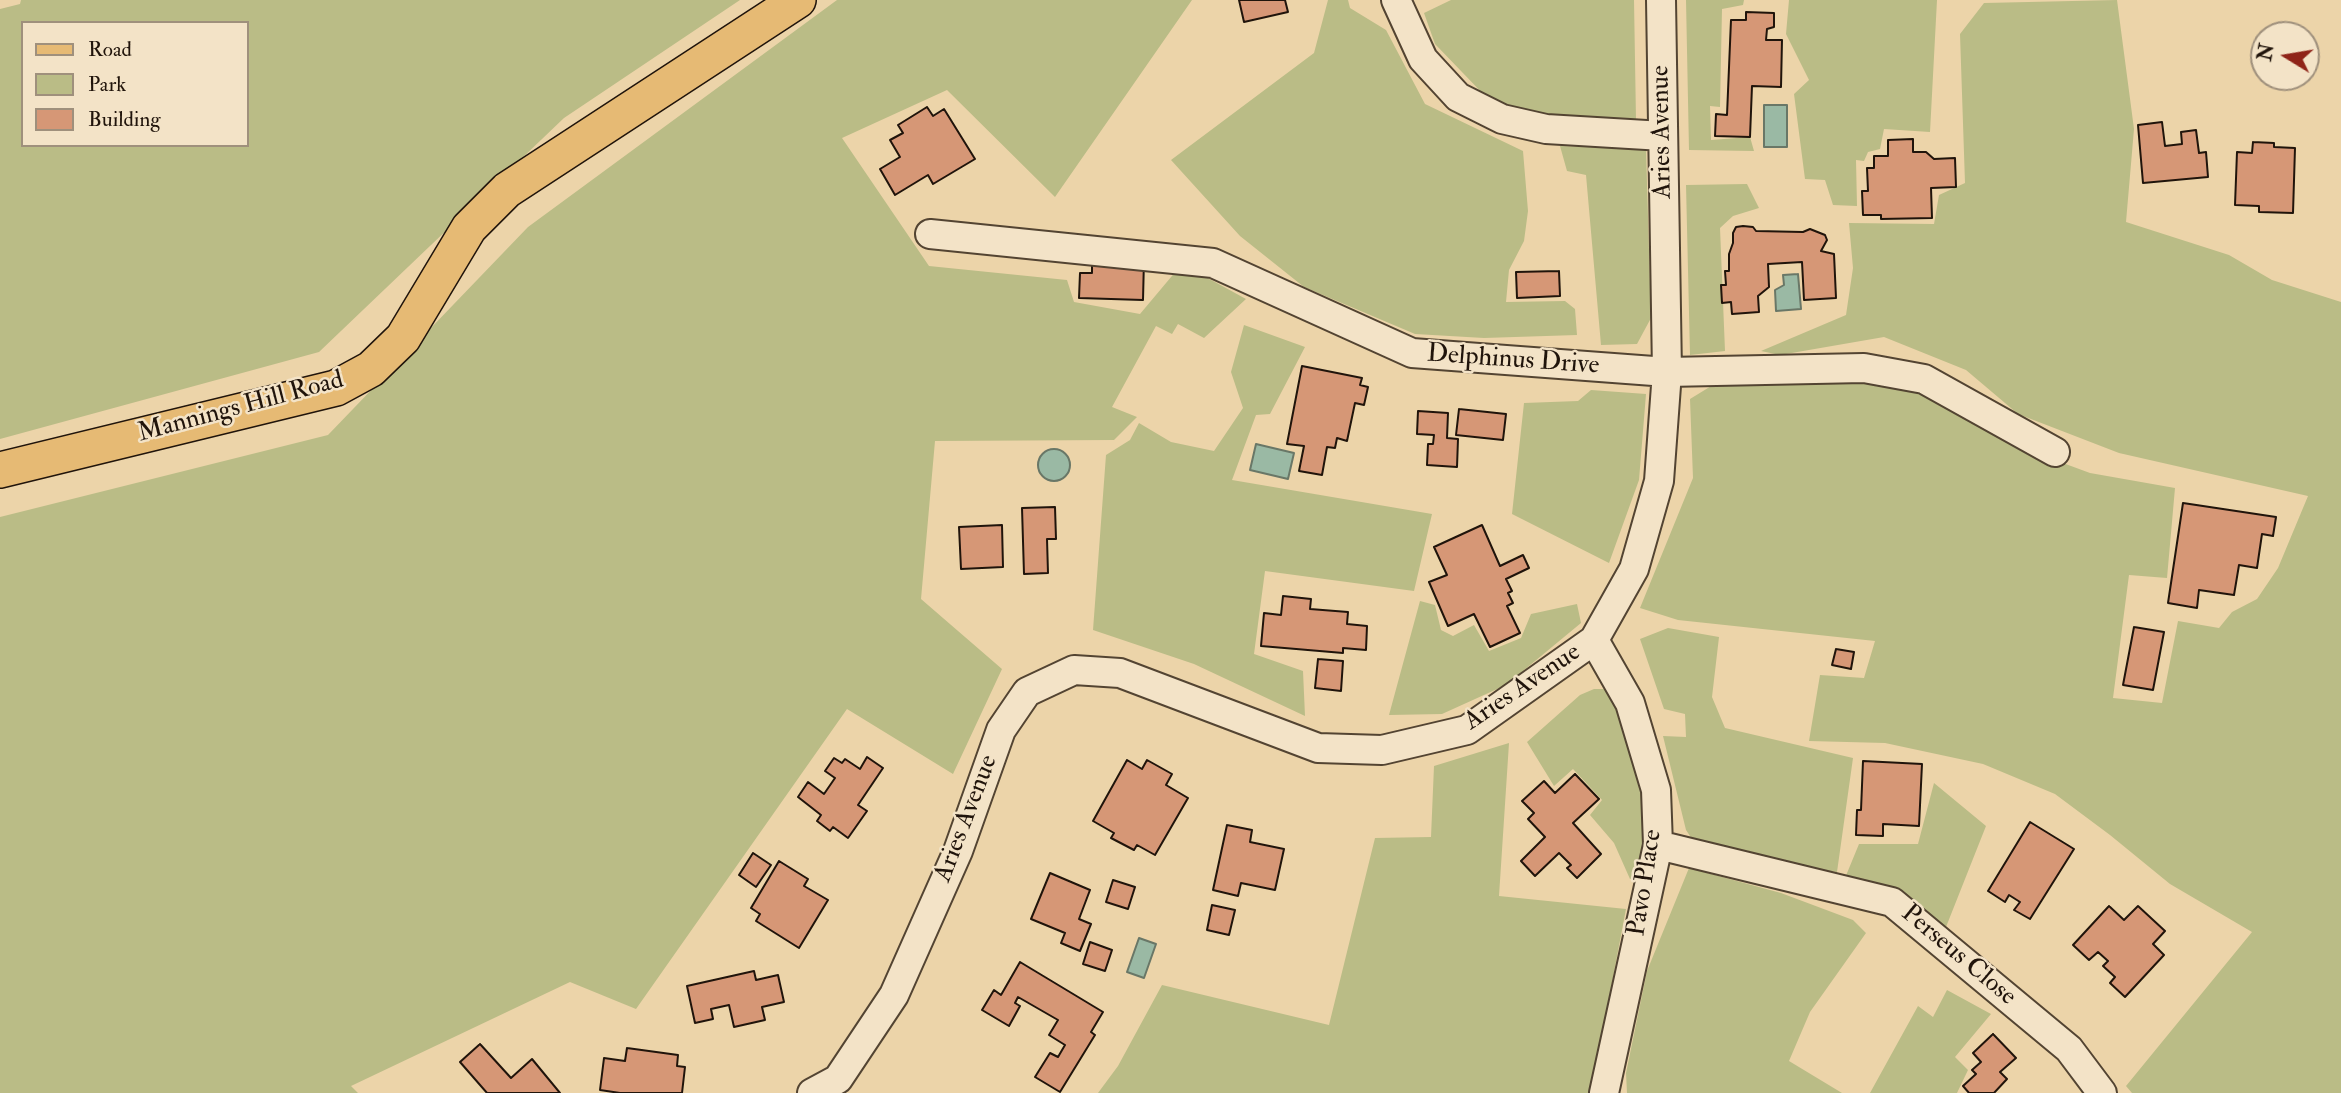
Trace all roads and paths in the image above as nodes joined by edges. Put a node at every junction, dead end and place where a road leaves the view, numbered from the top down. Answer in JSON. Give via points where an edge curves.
{"nodes":[{"id":1,"x":798,"y":0,"type":"edge"},
{"id":2,"x":1396,"y":0,"type":"edge"},
{"id":3,"x":1661,"y":0,"type":"edge"},
{"id":4,"x":1663,"y":136,"type":"junction"},
{"id":5,"x":930,"y":234,"type":"dead end"},
{"id":6,"x":1667,"y":372,"type":"junction"},
{"id":7,"x":2055,"y":452,"type":"dead end"},
{"id":8,"x":0,"y":470,"type":"edge"},
{"id":9,"x":1594,"y":640,"type":"junction"},
{"id":10,"x":1658,"y":845,"type":"junction"},
{"id":11,"x":844,"y":1086,"type":"edge"},
{"id":12,"x":812,"y":1093,"type":"edge"},
{"id":13,"x":1604,"y":1093,"type":"edge"},
{"id":14,"x":2102,"y":1093,"type":"edge"}],
"edges":[{"from":1,"to":8,"type":"main road","name":"Mannings Hill Road","via":[[507,190],[469,228],[403,338],[371,369],[336,388]]},
{"from":2,"to":4,"type":"street","via":[[1423,59],[1458,97],[1502,119],[1546,129]]},
{"from":3,"to":4,"type":"street","name":"Aries Avenue"},
{"from":4,"to":6,"type":"street","name":"Aries Avenue"},
{"from":5,"to":6,"type":"street","name":"Delphinus Drive","via":[[1213,263],[1412,354]]},
{"from":6,"to":7,"type":"street","name":"Delphinus Drive","via":[[1864,368],[1924,379]]},
{"from":6,"to":9,"type":"street","name":"Aries Avenue","via":[[1659,481],[1634,569]]},
{"from":9,"to":10,"type":"street","name":"Pavo Place","via":[[1630,703],[1656,790]]},
{"from":9,"to":11,"type":"street","name":"Aries Avenue","via":[[1467,730],[1382,750],[1318,748],[1119,673],[1074,670],[1027,692],[1001,730],[958,850],[894,995]]},
{"from":10,"to":13,"type":"street","name":"Pavo Place"},
{"from":10,"to":14,"type":"street","name":"Perseus Close","via":[[1892,902],[2069,1049]]},
{"from":11,"to":12,"type":"street","name":"Aries Avenue"}]}
